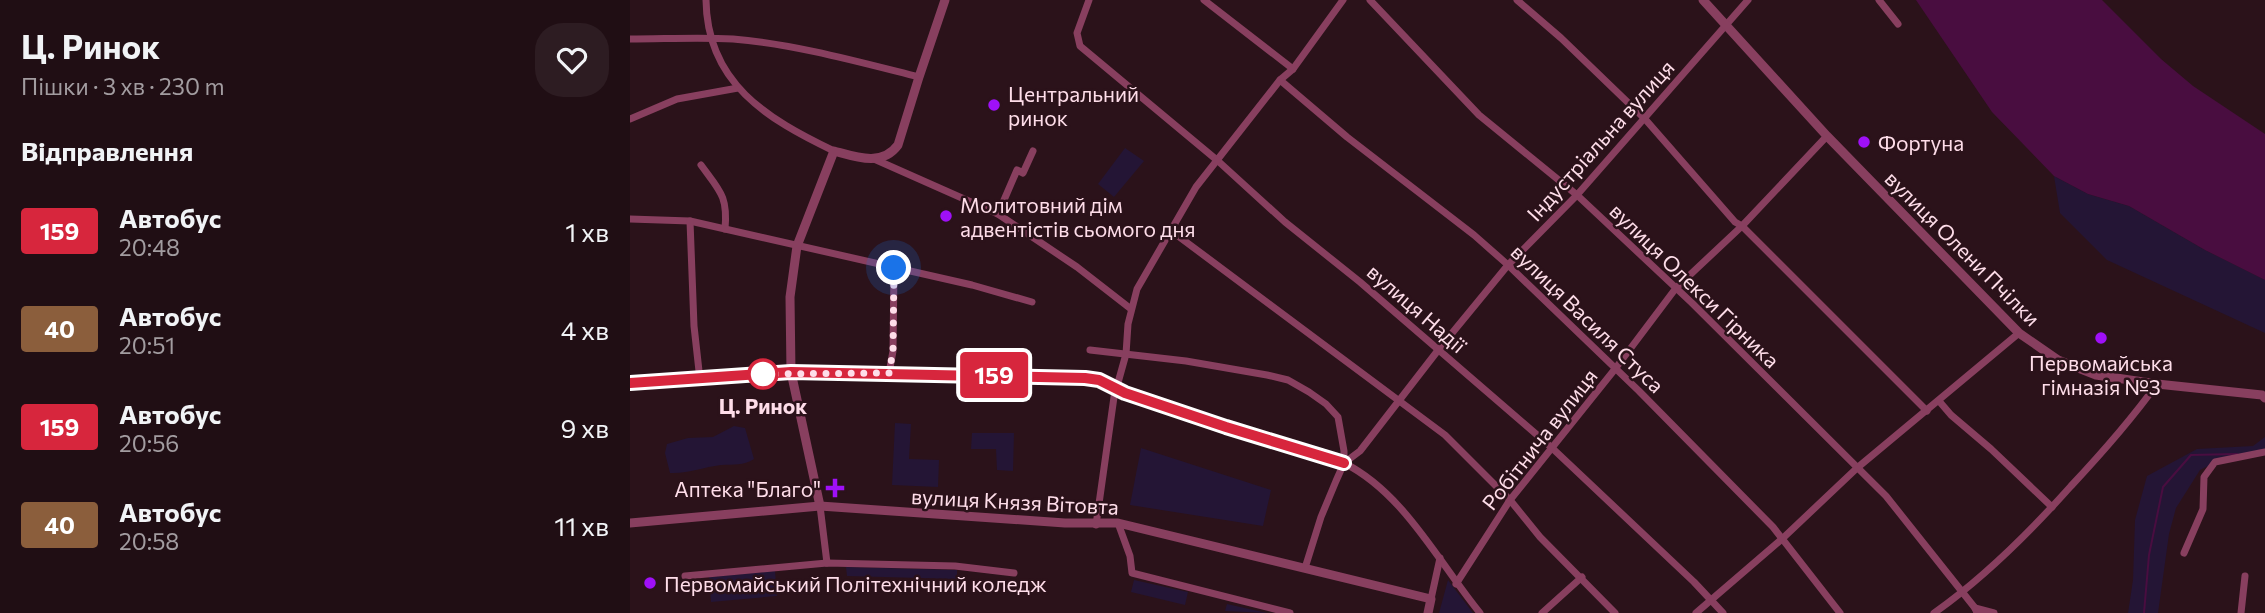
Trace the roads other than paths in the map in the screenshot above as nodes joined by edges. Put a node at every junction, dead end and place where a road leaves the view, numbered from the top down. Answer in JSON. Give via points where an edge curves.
{"nodes":[{"id":1,"x":706,"y":0,"type":"edge"},
{"id":2,"x":945,"y":0,"type":"edge"},
{"id":3,"x":1089,"y":0,"type":"edge"},
{"id":4,"x":1203,"y":0,"type":"edge"},
{"id":5,"x":1343,"y":0,"type":"edge"},
{"id":6,"x":1370,"y":0,"type":"edge"},
{"id":7,"x":1517,"y":0,"type":"edge"},
{"id":8,"x":1703,"y":0,"type":"edge"},
{"id":9,"x":1748,"y":0,"type":"edge"},
{"id":10,"x":1880,"y":0,"type":"edge"},
{"id":11,"x":1727,"y":24,"type":"junction"},
{"id":12,"x":1898,"y":24,"type":"dead end"},
{"id":13,"x":710,"y":38,"type":"junction"},
{"id":14,"x":630,"y":39,"type":"edge"},
{"id":15,"x":1293,"y":69,"type":"junction"},
{"id":16,"x":919,"y":77,"type":"junction"},
{"id":17,"x":1280,"y":80,"type":"junction"},
{"id":18,"x":738,"y":88,"type":"junction"},
{"id":19,"x":630,"y":119,"type":"edge"},
{"id":20,"x":1645,"y":119,"type":"junction"},
{"id":21,"x":1827,"y":136,"type":"junction"},
{"id":22,"x":834,"y":151,"type":"junction"},
{"id":23,"x":1033,"y":151,"type":"dead end"},
{"id":24,"x":874,"y":159,"type":"junction"},
{"id":25,"x":1218,"y":161,"type":"junction"},
{"id":26,"x":701,"y":165,"type":"dead end"},
{"id":27,"x":1577,"y":195,"type":"junction"},
{"id":28,"x":998,"y":214,"type":"junction"},
{"id":29,"x":630,"y":219,"type":"edge"},
{"id":30,"x":690,"y":221,"type":"junction"},
{"id":31,"x":1742,"y":226,"type":"junction"},
{"id":32,"x":725,"y":229,"type":"junction"},
{"id":33,"x":1170,"y":230,"type":"junction"},
{"id":34,"x":797,"y":246,"type":"junction"},
{"id":35,"x":1508,"y":265,"type":"junction"},
{"id":36,"x":894,"y":268,"type":"junction"},
{"id":37,"x":1676,"y":288,"type":"junction"},
{"id":38,"x":1032,"y":302,"type":"dead end"},
{"id":39,"x":1131,"y":309,"type":"junction"},
{"id":40,"x":2019,"y":333,"type":"junction"},
{"id":41,"x":1439,"y":349,"type":"junction"},
{"id":42,"x":1090,"y":350,"type":"dead end"},
{"id":43,"x":1126,"y":354,"type":"junction"},
{"id":44,"x":1615,"y":369,"type":"junction"},
{"id":45,"x":791,"y":372,"type":"junction"},
{"id":46,"x":889,"y":373,"type":"junction"},
{"id":47,"x":700,"y":380,"type":"junction"},
{"id":48,"x":630,"y":383,"type":"edge"},
{"id":49,"x":2157,"y":384,"type":"junction"},
{"id":50,"x":1115,"y":389,"type":"junction"},
{"id":51,"x":2265,"y":398,"type":"edge"},
{"id":52,"x":1400,"y":401,"type":"junction"},
{"id":53,"x":1939,"y":401,"type":"junction"},
{"id":54,"x":1927,"y":411,"type":"junction"},
{"id":55,"x":1551,"y":447,"type":"junction"},
{"id":56,"x":2265,"y":452,"type":"edge"},
{"id":57,"x":1344,"y":463,"type":"junction"},
{"id":58,"x":1857,"y":468,"type":"junction"},
{"id":59,"x":1510,"y":500,"type":"junction"},
{"id":60,"x":820,"y":506,"type":"junction"},
{"id":61,"x":2052,"y":507,"type":"junction"},
{"id":62,"x":630,"y":523,"type":"edge"},
{"id":63,"x":1118,"y":523,"type":"junction"},
{"id":64,"x":1096,"y":525,"type":"junction"},
{"id":65,"x":1782,"y":538,"type":"junction"},
{"id":66,"x":2184,"y":554,"type":"dead end"},
{"id":67,"x":1440,"y":558,"type":"junction"},
{"id":68,"x":827,"y":563,"type":"junction"},
{"id":69,"x":1305,"y":568,"type":"junction"},
{"id":70,"x":1014,"y":573,"type":"dead end"},
{"id":71,"x":685,"y":576,"type":"dead end"},
{"id":72,"x":2245,"y":576,"type":"dead end"},
{"id":73,"x":1582,"y":577,"type":"junction"},
{"id":74,"x":1456,"y":584,"type":"junction"},
{"id":75,"x":1963,"y":592,"type":"junction"},
{"id":76,"x":1431,"y":598,"type":"junction"},
{"id":77,"x":1713,"y":600,"type":"junction"},
{"id":78,"x":1976,"y":610,"type":"edge"},
{"id":79,"x":1290,"y":613,"type":"edge"},
{"id":80,"x":1428,"y":613,"type":"edge"},
{"id":81,"x":1480,"y":613,"type":"edge"},
{"id":82,"x":1542,"y":613,"type":"edge"},
{"id":83,"x":1615,"y":613,"type":"edge"},
{"id":84,"x":1696,"y":613,"type":"edge"},
{"id":85,"x":1723,"y":613,"type":"edge"},
{"id":86,"x":1840,"y":613,"type":"edge"},
{"id":87,"x":1934,"y":613,"type":"edge"},
{"id":88,"x":1994,"y":613,"type":"edge"},
{"id":89,"x":2241,"y":613,"type":"edge"}],
"edges":[{"from":1,"to":13,"type":"street"},
{"from":2,"to":16,"type":"street"},
{"from":3,"to":25,"type":"street","name":"вулиця Надії","via":[[1078,26],[1078,42]]},
{"from":4,"to":15,"type":"street"},
{"from":5,"to":15,"type":"street"},
{"from":6,"to":27,"type":"street","name":"вулиця Олекси Гірника","via":[[1479,115]]},
{"from":7,"to":20,"type":"street"},
{"from":8,"to":11,"type":"street","name":"вулиця Олени Пчілки"},
{"from":9,"to":11,"type":"street","name":"Індустріальна вулиця"},
{"from":10,"to":12,"type":"street"},
{"from":11,"to":20,"type":"street","name":"Індустріальна вулиця"},
{"from":11,"to":21,"type":"street","name":"вулиця Олени Пчілки"},
{"from":13,"to":14,"type":"street"},
{"from":13,"to":16,"type":"street","via":[[856,61]]},
{"from":13,"to":18,"type":"street"},
{"from":15,"to":17,"type":"street"},
{"from":16,"to":24,"type":"street","via":[[898,145]]},
{"from":17,"to":25,"type":"street"},
{"from":17,"to":35,"type":"street","name":"вулиця Василя Стуса"},
{"from":18,"to":19,"type":"street","via":[[677,99]]},
{"from":18,"to":22,"type":"street","via":[[792,131]]},
{"from":20,"to":27,"type":"street","name":"Індустріальна вулиця"},
{"from":20,"to":31,"type":"street"},
{"from":21,"to":31,"type":"street","name":"Робітнича вулиця"},
{"from":21,"to":40,"type":"street","name":"вулиця Олени Пчілки"},
{"from":22,"to":24,"type":"street"},
{"from":22,"to":34,"type":"street"},
{"from":23,"to":28,"type":"street","via":[[1023,173],[1017,170]]},
{"from":24,"to":28,"type":"street"},
{"from":25,"to":33,"type":"street"},
{"from":25,"to":41,"type":"street","name":"вулиця Надії"},
{"from":26,"to":32,"type":"street","via":[[724,196]]},
{"from":27,"to":35,"type":"street","name":"Індустріальна вулиця"},
{"from":27,"to":37,"type":"street","name":"вулиця Олекси Гірника"},
{"from":28,"to":39,"type":"street"},
{"from":29,"to":30,"type":"street"},
{"from":30,"to":32,"type":"street"},
{"from":30,"to":47,"type":"street"},
{"from":31,"to":37,"type":"street","name":"Робітнича вулиця"},
{"from":31,"to":54,"type":"street"},
{"from":32,"to":34,"type":"street"},
{"from":33,"to":39,"type":"street"},
{"from":33,"to":52,"type":"street"},
{"from":34,"to":36,"type":"street"},
{"from":34,"to":45,"type":"street","via":[[789,297]]},
{"from":35,"to":41,"type":"street","name":"Індустріальна вулиця"},
{"from":35,"to":44,"type":"street","name":"вулиця Василя Стуса"},
{"from":36,"to":38,"type":"street"},
{"from":36,"to":46,"type":"street"},
{"from":37,"to":44,"type":"street","name":"Робітнича вулиця"},
{"from":37,"to":58,"type":"street","name":"вулиця Олекси Гірника"},
{"from":39,"to":43,"type":"street"},
{"from":40,"to":49,"type":"street","name":"вулиця Олени Пчілки","via":[[2058,360],[2096,375]]},
{"from":40,"to":53,"type":"street"},
{"from":41,"to":52,"type":"street","name":"Індустріальна вулиця"},
{"from":41,"to":55,"type":"street","name":"вулиця Надії"},
{"from":42,"to":43,"type":"street"},
{"from":43,"to":50,"type":"street"},
{"from":43,"to":57,"type":"street","via":[[1288,380],[1338,417]]},
{"from":44,"to":55,"type":"street","name":"Робітнича вулиця"},
{"from":44,"to":65,"type":"street","name":"вулиця Василя Стуса"},
{"from":45,"to":46,"type":"street"},
{"from":45,"to":47,"type":"street"},
{"from":45,"to":60,"type":"street"},
{"from":46,"to":50,"type":"street","via":[[1085,378]]},
{"from":47,"to":48,"type":"street"},
{"from":49,"to":51,"type":"street","name":"вулиця Олени Пчілки"},
{"from":49,"to":61,"type":"street"},
{"from":50,"to":57,"type":"street"},
{"from":50,"to":64,"type":"street"},
{"from":52,"to":57,"type":"street","name":"Індустріальна вулиця","via":[[1360,451]]},
{"from":52,"to":59,"type":"street","via":[[1445,435]]},
{"from":53,"to":54,"type":"street"},
{"from":53,"to":61,"type":"street"},
{"from":54,"to":58,"type":"street"},
{"from":55,"to":59,"type":"street","name":"Робітнича вулиця"},
{"from":55,"to":77,"type":"street","name":"вулиця Надії"},
{"from":56,"to":66,"type":"street","via":[[2215,462],[2204,477],[2203,509]]},
{"from":57,"to":67,"type":"street","via":[[1363,472]]},
{"from":57,"to":69,"type":"street"},
{"from":58,"to":65,"type":"street"},
{"from":58,"to":75,"type":"street","name":"вулиця Олекси Гірника","via":[[1886,496]]},
{"from":59,"to":73,"type":"street"},
{"from":59,"to":74,"type":"street","name":"Робітнича вулиця"},
{"from":60,"to":62,"type":"street","name":"вулиця Князя Вітовта"},
{"from":60,"to":64,"type":"street","name":"вулиця Князя Вітовта"},
{"from":60,"to":68,"type":"street"},
{"from":61,"to":75,"type":"street"},
{"from":63,"to":64,"type":"street","name":"вулиця Князя Вітовта"},
{"from":63,"to":69,"type":"street","name":"вулиця Князя Вітовта"},
{"from":63,"to":79,"type":"street","via":[[1132,572]]},
{"from":65,"to":77,"type":"street"},
{"from":65,"to":86,"type":"street","name":"вулиця Василя Стуса"},
{"from":67,"to":74,"type":"street"},
{"from":67,"to":76,"type":"street"},
{"from":68,"to":70,"type":"street","via":[[955,566]]},
{"from":68,"to":71,"type":"street"},
{"from":69,"to":76,"type":"street","name":"вулиця Князя Вітовта"},
{"from":72,"to":89,"type":"street"},
{"from":73,"to":82,"type":"street"},
{"from":73,"to":83,"type":"street"},
{"from":74,"to":81,"type":"street"},
{"from":75,"to":78,"type":"street","name":"вулиця Олекси Гірника"},
{"from":75,"to":87,"type":"street"},
{"from":76,"to":80,"type":"street"},
{"from":77,"to":84,"type":"street"},
{"from":77,"to":85,"type":"street","name":"вулиця Надії"},
{"from":78,"to":88,"type":"street"}]}
